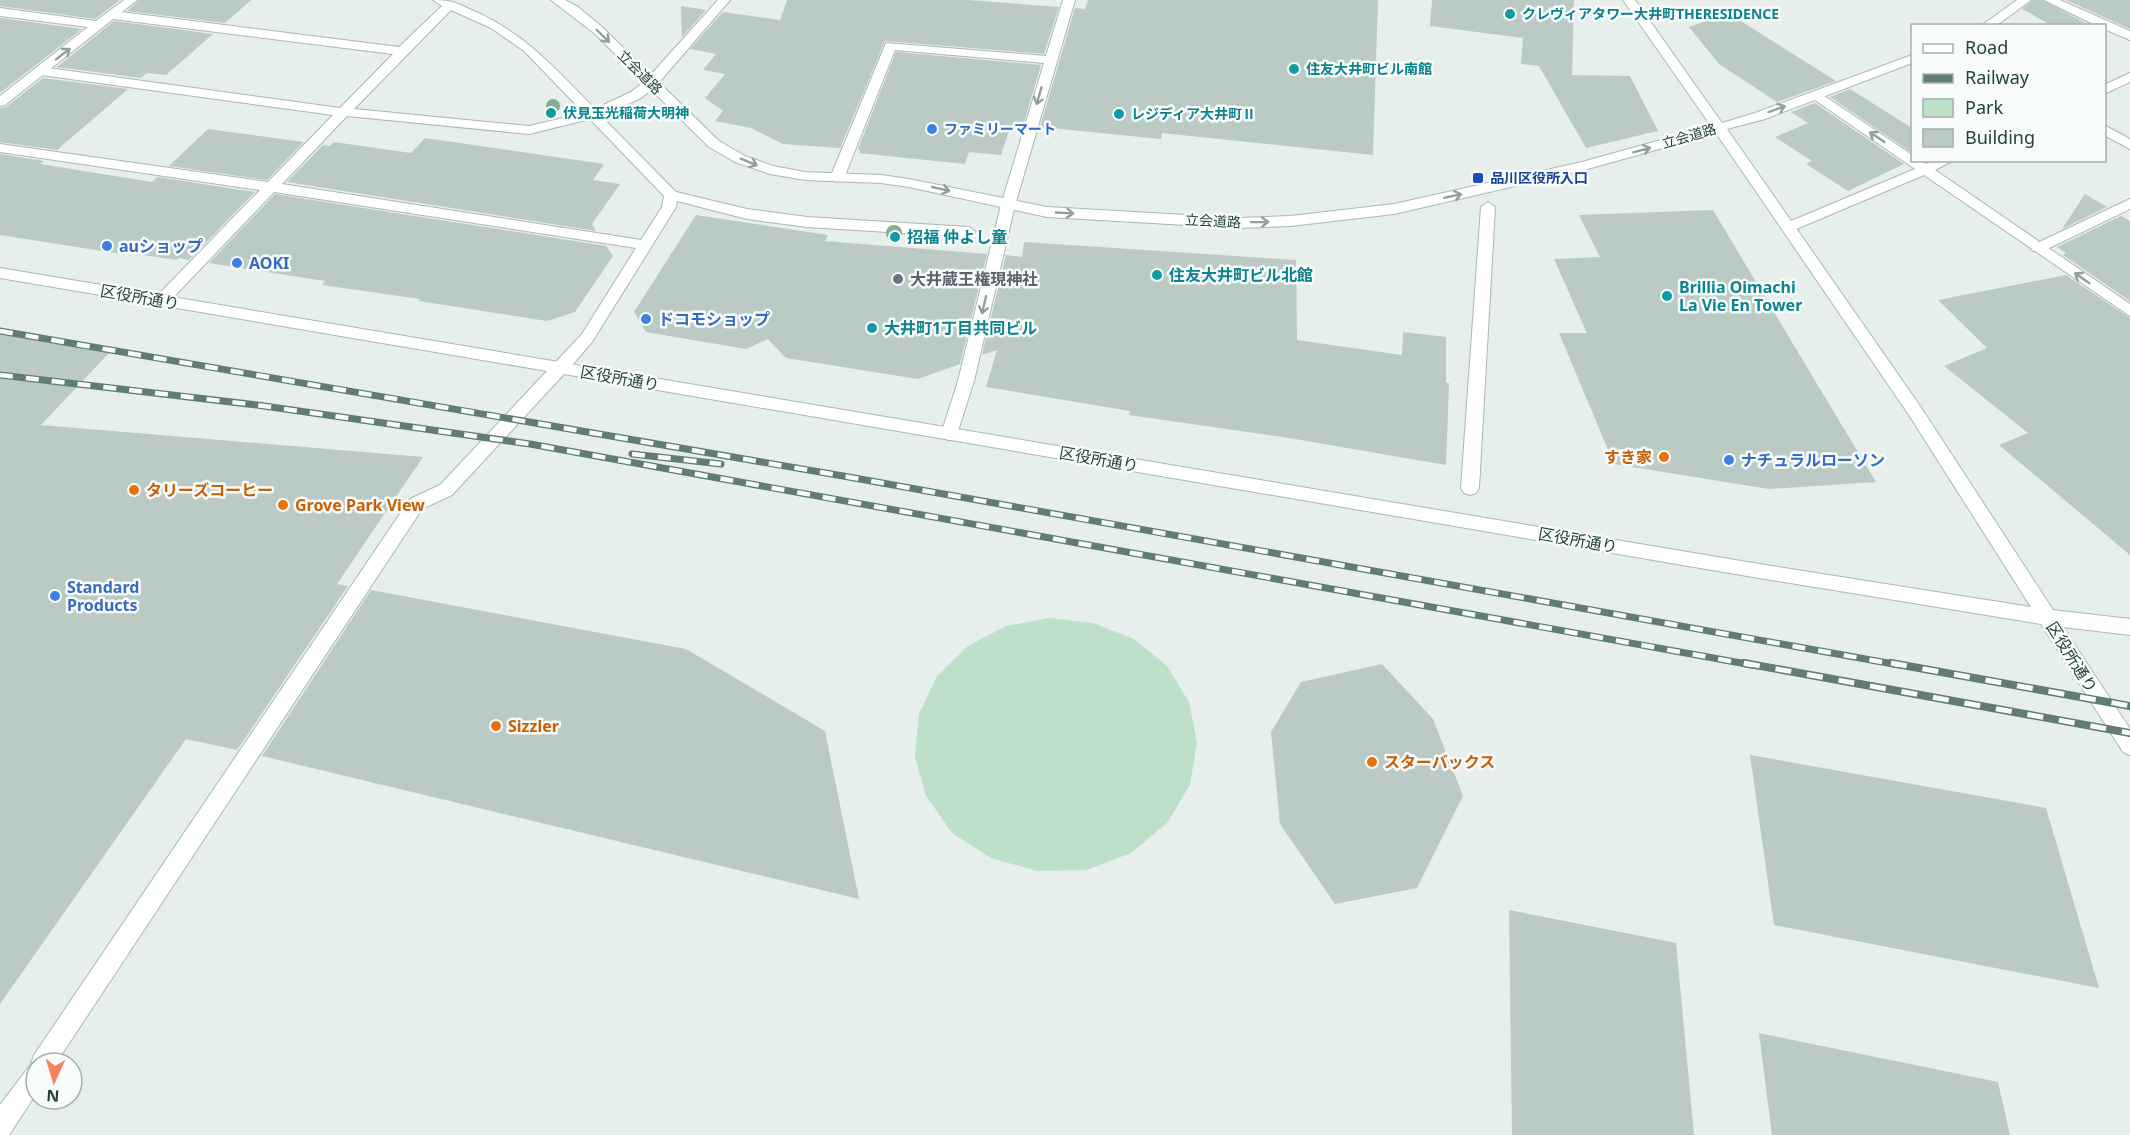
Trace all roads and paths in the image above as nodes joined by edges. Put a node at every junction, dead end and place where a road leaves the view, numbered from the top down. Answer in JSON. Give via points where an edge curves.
{"nodes":[{"id":1,"x":131,"y":0,"type":"edge"},
{"id":2,"x":557,"y":0,"type":"edge"},
{"id":3,"x":724,"y":0,"type":"edge"},
{"id":4,"x":1069,"y":0,"type":"edge"},
{"id":5,"x":1629,"y":0,"type":"edge"},
{"id":6,"x":2025,"y":0,"type":"edge"},
{"id":7,"x":2050,"y":0,"type":"edge"},
{"id":8,"x":446,"y":2,"type":"edge"},
{"id":9,"x":0,"y":12,"type":"edge"},
{"id":10,"x":113,"y":15,"type":"junction"},
{"id":11,"x":1991,"y":24,"type":"edge"},
{"id":12,"x":2103,"y":24,"type":"edge"},
{"id":13,"x":99,"y":25,"type":"junction"},
{"id":14,"x":2106,"y":25,"type":"edge"},
{"id":15,"x":2130,"y":36,"type":"edge"},
{"id":16,"x":402,"y":51,"type":"junction"},
{"id":17,"x":1911,"y":59,"type":"edge"},
{"id":18,"x":1049,"y":60,"type":"junction"},
{"id":19,"x":40,"y":71,"type":"junction"},
{"id":20,"x":2130,"y":77,"type":"edge"},
{"id":21,"x":651,"y":83,"type":"junction"},
{"id":22,"x":2106,"y":89,"type":"edge"},
{"id":23,"x":1817,"y":95,"type":"junction"},
{"id":24,"x":0,"y":102,"type":"edge"},
{"id":25,"x":343,"y":112,"type":"junction"},
{"id":26,"x":592,"y":115,"type":"junction"},
{"id":27,"x":1721,"y":127,"type":"junction"},
{"id":28,"x":2106,"y":130,"type":"edge"},
{"id":29,"x":2130,"y":145,"type":"edge"},
{"id":30,"x":0,"y":148,"type":"edge"},
{"id":31,"x":1911,"y":160,"type":"edge"},
{"id":32,"x":1914,"y":162,"type":"edge"},
{"id":33,"x":1944,"y":162,"type":"edge"},
{"id":34,"x":1926,"y":170,"type":"junction"},
{"id":35,"x":837,"y":178,"type":"junction"},
{"id":36,"x":270,"y":187,"type":"junction"},
{"id":37,"x":671,"y":195,"type":"junction"},
{"id":38,"x":2130,"y":203,"type":"edge"},
{"id":39,"x":1008,"y":205,"type":"junction"},
{"id":40,"x":1488,"y":207,"type":"dead end"},
{"id":41,"x":1789,"y":226,"type":"junction"},
{"id":42,"x":969,"y":232,"type":"dead end"},
{"id":43,"x":645,"y":245,"type":"junction"},
{"id":44,"x":2038,"y":248,"type":"junction"},
{"id":45,"x":0,"y":273,"type":"edge"},
{"id":46,"x":161,"y":301,"type":"junction"},
{"id":47,"x":2130,"y":311,"type":"edge"},
{"id":48,"x":560,"y":368,"type":"junction"},
{"id":49,"x":949,"y":434,"type":"junction"},
{"id":50,"x":1470,"y":488,"type":"dead end"},
{"id":51,"x":2047,"y":616,"type":"junction"},
{"id":52,"x":2130,"y":627,"type":"edge"},
{"id":53,"x":2130,"y":746,"type":"edge"},
{"id":54,"x":50,"y":1051,"type":"edge"},
{"id":55,"x":24,"y":1091,"type":"edge"},
{"id":56,"x":0,"y":1126,"type":"edge"}],
"edges":[{"from":1,"to":10,"type":"street"},
{"from":2,"to":21,"type":"street","name":"立会道路","one_way":true,"via":[[598,30]]},
{"from":3,"to":21,"type":"street"},
{"from":4,"to":18,"type":"street"},
{"from":5,"to":27,"type":"street"},
{"from":6,"to":11,"type":"street"},
{"from":7,"to":12,"type":"street"},
{"from":8,"to":16,"type":"street"},
{"from":8,"to":26,"type":"street","via":[[495,25],[528,48]]},
{"from":9,"to":13,"type":"street"},
{"from":10,"to":13,"type":"street"},
{"from":10,"to":16,"type":"street"},
{"from":19,"to":13,"type":"street","one_way":true},
{"from":14,"to":15,"type":"street"},
{"from":16,"to":25,"type":"street"},
{"from":17,"to":23,"type":"street","name":"立会道路"},
{"from":18,"to":35,"type":"street","via":[[890,46]]},
{"from":18,"to":39,"type":"street","one_way":true},
{"from":19,"to":24,"type":"street"},
{"from":19,"to":25,"type":"street"},
{"from":20,"to":22,"type":"street"},
{"from":21,"to":26,"type":"street","via":[[636,95]]},
{"from":21,"to":35,"type":"street","name":"立会道路","one_way":true,"via":[[703,135],[726,152],[787,174]]},
{"from":27,"to":23,"type":"street","name":"立会道路","one_way":true},
{"from":31,"to":23,"type":"street","one_way":true},
{"from":25,"to":26,"type":"street","via":[[529,130]]},
{"from":25,"to":36,"type":"street"},
{"from":26,"to":37,"type":"street"},
{"from":39,"to":27,"type":"street","name":"立会道路","one_way":true,"via":[[1047,212],[1239,222],[1342,216],[1584,166]]},
{"from":27,"to":41,"type":"street"},
{"from":28,"to":29,"type":"street"},
{"from":30,"to":36,"type":"street"},
{"from":34,"to":32,"type":"street","one_way":true},
{"from":33,"to":34,"type":"street"},
{"from":34,"to":41,"type":"street"},
{"from":34,"to":44,"type":"street"},
{"from":35,"to":39,"type":"street","name":"立会道路","one_way":true,"via":[[900,182]]},
{"from":36,"to":43,"type":"street"},
{"from":36,"to":46,"type":"street"},
{"from":37,"to":42,"type":"street","via":[[747,214],[807,222]]},
{"from":37,"to":43,"type":"street","via":[[669,207]]},
{"from":38,"to":44,"type":"street"},
{"from":39,"to":49,"type":"street","one_way":true,"via":[[966,381]]},
{"from":40,"to":50,"type":"street"},
{"from":41,"to":51,"type":"street"},
{"from":43,"to":48,"type":"street","via":[[587,338]]},
{"from":47,"to":44,"type":"street","one_way":true},
{"from":45,"to":46,"type":"street","name":"区役所通り"},
{"from":46,"to":48,"type":"street","name":"区役所通り"},
{"from":48,"to":49,"type":"street","name":"区役所通り"},
{"from":48,"to":54,"type":"street","via":[[446,490],[417,504]]},
{"from":49,"to":51,"type":"street","name":"区役所通り"},
{"from":51,"to":52,"type":"street"},
{"from":51,"to":53,"type":"street","name":"区役所通り"},
{"from":55,"to":56,"type":"street"}]}
